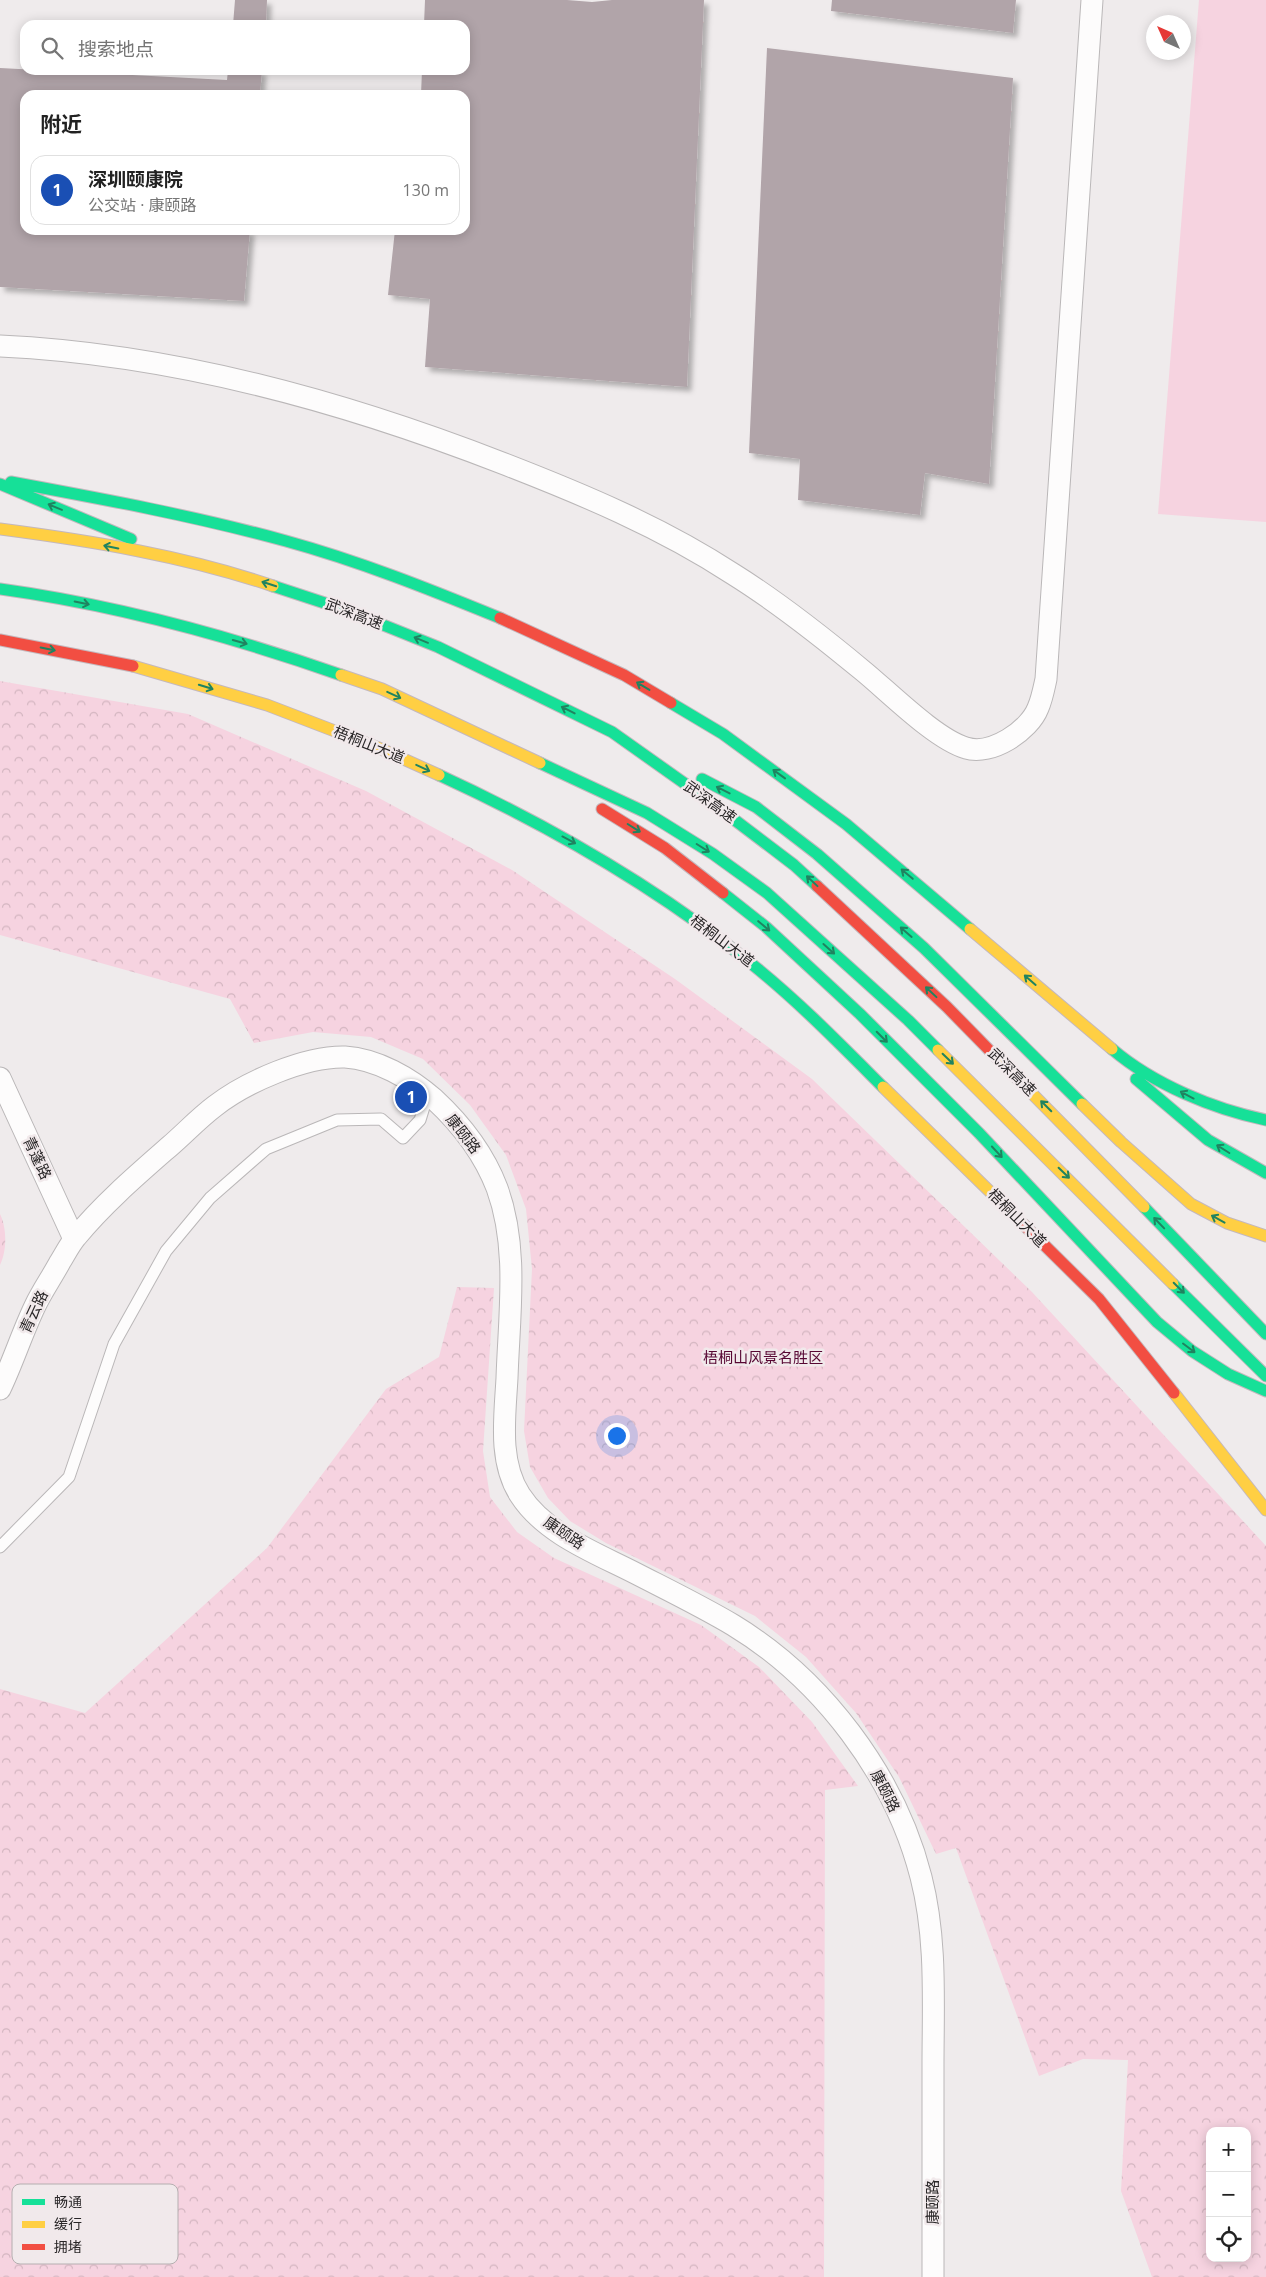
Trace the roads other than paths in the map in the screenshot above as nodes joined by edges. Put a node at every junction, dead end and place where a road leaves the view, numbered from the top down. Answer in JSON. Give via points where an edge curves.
{"nodes":[{"id":1,"x":1092,"y":0,"type":"edge"},
{"id":2,"x":0,"y":346,"type":"edge"},
{"id":3,"x":0,"y":482,"type":"edge"},
{"id":4,"x":0,"y":529,"type":"edge"},
{"id":5,"x":181,"y":560,"type":"junction"},
{"id":6,"x":0,"y":589,"type":"edge"},
{"id":7,"x":45,"y":595,"type":"junction"},
{"id":8,"x":0,"y":602,"type":"edge"},
{"id":9,"x":0,"y":640,"type":"edge"},
{"id":10,"x":612,"y":732,"type":"junction"},
{"id":11,"x":504,"y":747,"type":"junction"},
{"id":12,"x":1067,"y":1012,"type":"junction"},
{"id":13,"x":0,"y":1078,"type":"edge"},
{"id":14,"x":428,"y":1094,"type":"junction"},
{"id":15,"x":1266,"y":1120,"type":"edge"},
{"id":16,"x":1266,"y":1173,"type":"edge"},
{"id":17,"x":1266,"y":1236,"type":"edge"},
{"id":18,"x":74,"y":1239,"type":"junction"},
{"id":19,"x":1266,"y":1334,"type":"edge"},
{"id":20,"x":1266,"y":1376,"type":"edge"},
{"id":21,"x":0,"y":1389,"type":"edge"},
{"id":22,"x":1266,"y":1391,"type":"edge"},
{"id":23,"x":1266,"y":1510,"type":"edge"},
{"id":24,"x":0,"y":1547,"type":"edge"},
{"id":25,"x":933,"y":2277,"type":"edge"}],
"edges":[{"from":1,"to":2,"type":"street","via":[[1046,679],[1038,710],[1020,732],[996,747],[969,750],[948,741],[858,666],[734,574],[664,533],[580,493],[449,443],[298,394],[179,367],[45,348]]},
{"from":5,"to":3,"type":"main road","one_way":true},
{"from":12,"to":3,"type":"main road","one_way":true,"via":[[846,824],[723,734],[624,675],[542,636],[410,581],[286,541],[143,507]]},
{"from":5,"to":4,"type":"main road","name":"武深高速","one_way":true},
{"from":10,"to":5,"type":"main road","name":"武深高速","one_way":true,"via":[[438,647],[346,610]]},
{"from":6,"to":7,"type":"main road"},
{"from":7,"to":8,"type":"main road"},
{"from":7,"to":11,"type":"main road","one_way":true,"via":[[167,622],[285,655],[382,690]]},
{"from":9,"to":23,"type":"main road","name":"梧桐山大道","one_way":true,"via":[[146,669],[267,705],[379,748],[485,796],[577,844],[664,898],[754,965],[832,1036],[1099,1299]]},
{"from":17,"to":10,"type":"main road","one_way":true,"via":[[1226,1223],[1191,1204],[1128,1148],[924,948],[817,854],[756,807]]},
{"from":19,"to":10,"type":"main road","name":"武深高速","one_way":true,"via":[[947,1007],[794,865]]},
{"from":11,"to":20,"type":"main road","one_way":true,"via":[[647,813],[767,893],[908,1020]]},
{"from":11,"to":22,"type":"main road","one_way":true,"via":[[665,848],[766,927],[860,1014],[1158,1322],[1192,1351],[1228,1374]]},
{"from":15,"to":12,"type":"main road","one_way":true,"via":[[1197,1100],[1161,1082],[1125,1060]]},
{"from":16,"to":12,"type":"main road","one_way":true,"via":[[1208,1140],[1136,1080]]},
{"from":13,"to":18,"type":"street","name":"青蓬路"},
{"from":14,"to":18,"type":"street","name":"康颐路","via":[[375,1063],[346,1057],[302,1064],[272,1075],[214,1106],[148,1165]]},
{"from":14,"to":24,"type":"lane","via":[[420,1120],[403,1138],[380,1119],[337,1120],[266,1149],[210,1198],[166,1251],[114,1344],[69,1477]]},
{"from":14,"to":25,"type":"street","name":"康颐路","via":[[452,1116],[478,1151],[498,1189],[505,1216],[511,1279],[504,1425],[510,1474],[519,1494],[532,1510],[581,1546],[738,1628],[785,1664],[846,1728],[893,1803],[909,1840],[921,1876],[934,1957]]},
{"from":18,"to":21,"type":"street","name":"青云路","via":[[36,1304]]}]}
